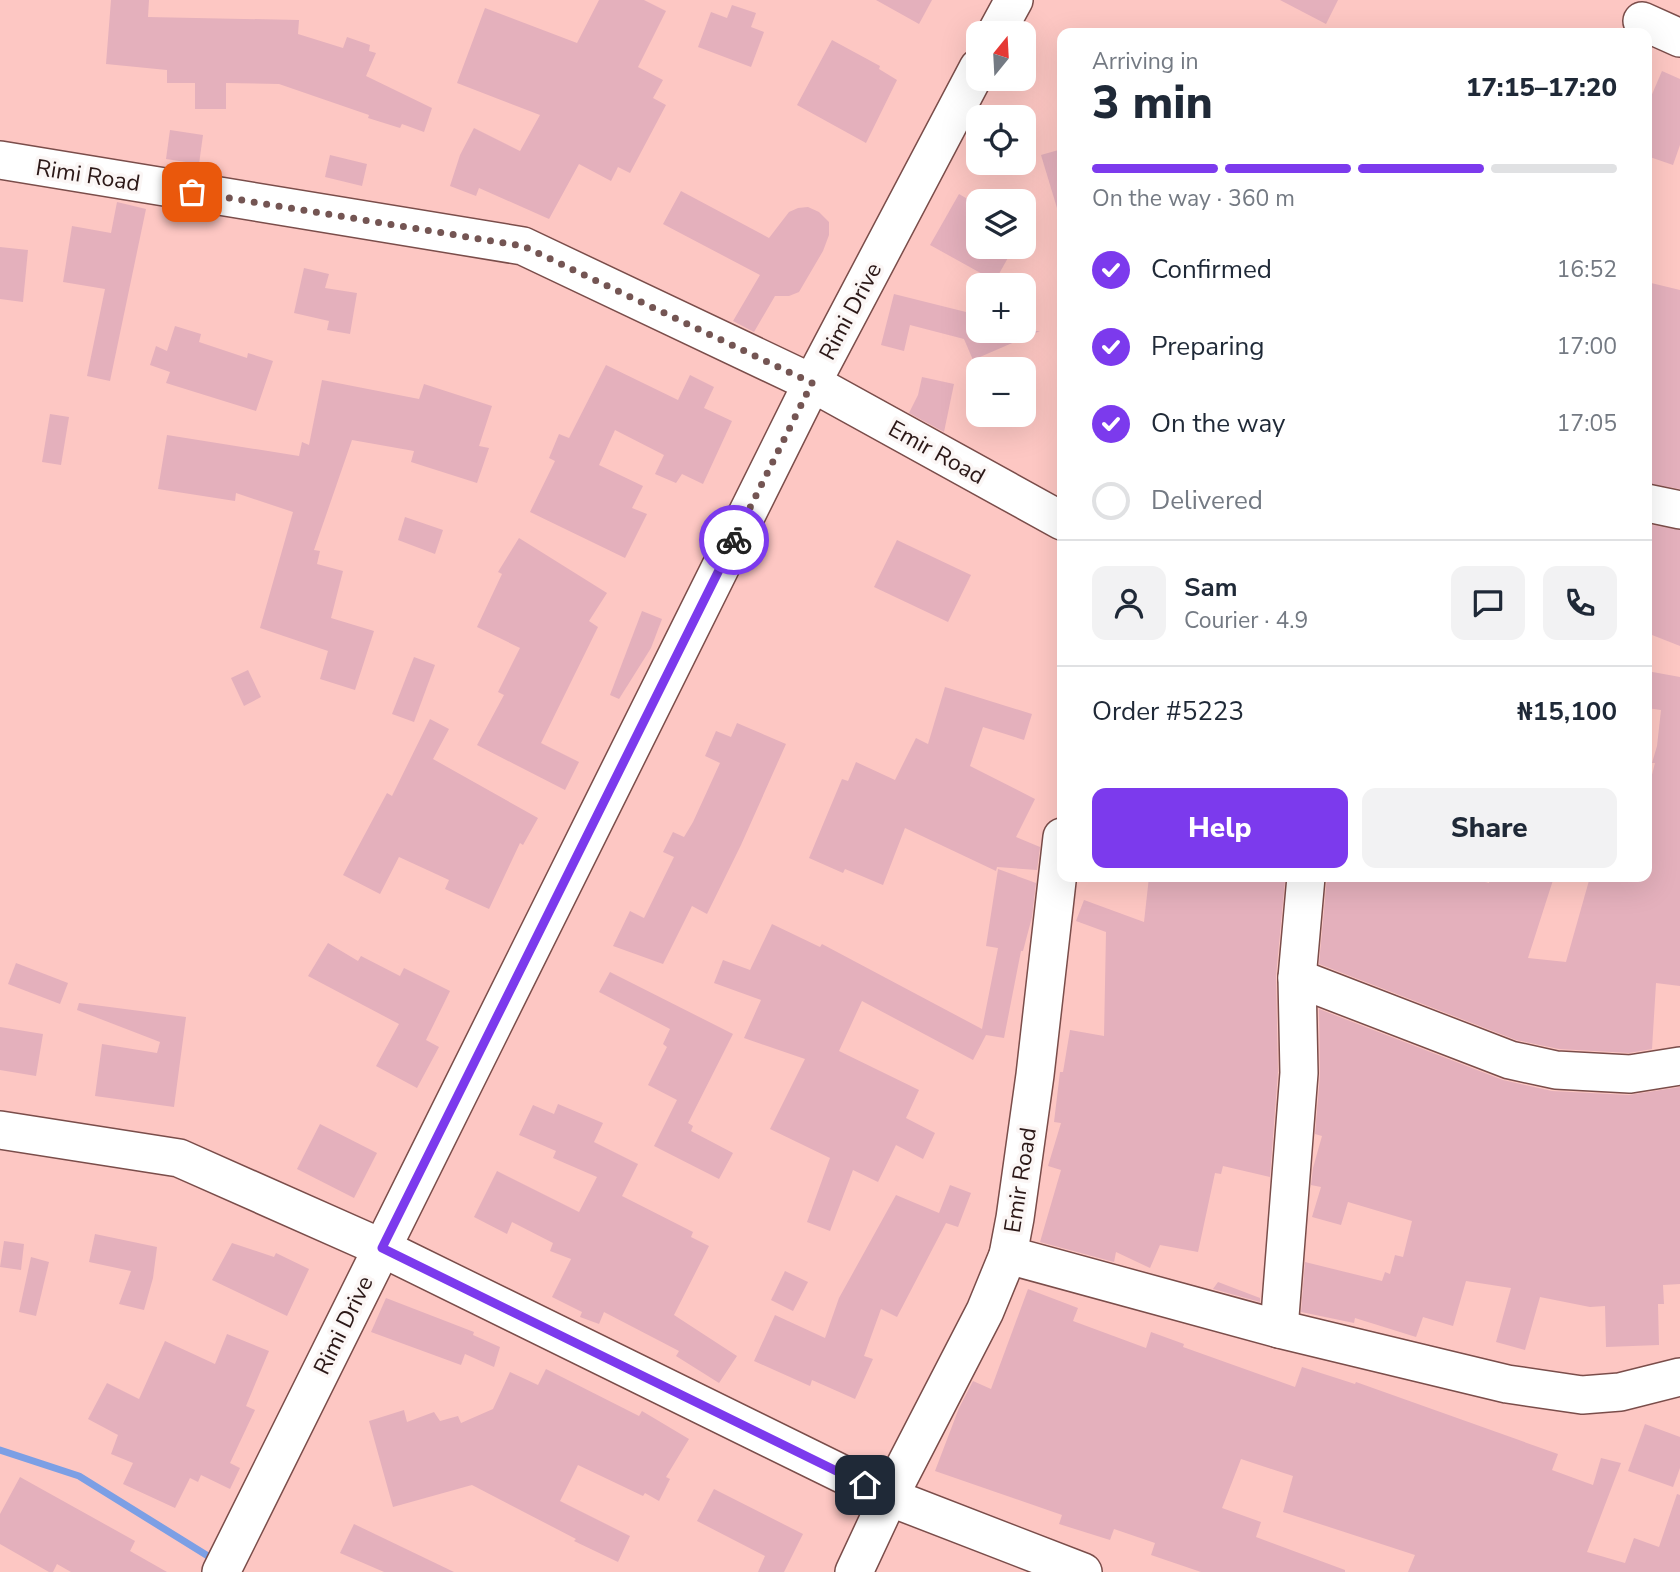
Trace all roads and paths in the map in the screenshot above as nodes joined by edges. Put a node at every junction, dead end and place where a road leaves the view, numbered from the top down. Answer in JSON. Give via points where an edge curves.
{"nodes":[{"id":1,"x":1014,"y":0,"type":"edge"},
{"id":2,"x":1643,"y":18,"type":"edge"},
{"id":3,"x":1003,"y":21,"type":"edge"},
{"id":4,"x":1680,"y":37,"type":"edge"},
{"id":5,"x":966,"y":91,"type":"edge"},
{"id":6,"x":0,"y":160,"type":"edge"},
{"id":7,"x":812,"y":383,"type":"junction"},
{"id":8,"x":1652,"y":504,"type":"edge"},
{"id":9,"x":1680,"y":510,"type":"edge"},
{"id":10,"x":1057,"y":518,"type":"edge"},
{"id":11,"x":1057,"y":880,"type":"edge"},
{"id":12,"x":1306,"y":882,"type":"edge"},
{"id":13,"x":1297,"y":978,"type":"junction"},
{"id":14,"x":1680,"y":1066,"type":"edge"},
{"id":15,"x":0,"y":1130,"type":"edge"},
{"id":16,"x":382,"y":1248,"type":"junction"},
{"id":17,"x":1008,"y":1255,"type":"junction"},
{"id":18,"x":1279,"y":1329,"type":"junction"},
{"id":19,"x":1680,"y":1377,"type":"edge"},
{"id":20,"x":889,"y":1497,"type":"junction"},
{"id":21,"x":221,"y":1572,"type":"edge"},
{"id":22,"x":854,"y":1572,"type":"edge"},
{"id":23,"x":1083,"y":1572,"type":"edge"}],
"edges":[{"from":1,"to":3,"type":"street"},
{"from":2,"to":4,"type":"street"},
{"from":5,"to":7,"type":"street","name":"Rimi Drive"},
{"from":6,"to":7,"type":"street","name":"Rimi Road","via":[[523,246]]},
{"from":7,"to":10,"type":"street","name":"Emir Road"},
{"from":7,"to":16,"type":"street","name":"Rimi Drive"},
{"from":8,"to":9,"type":"street"},
{"from":11,"to":17,"type":"street","name":"Emir Road"},
{"from":12,"to":13,"type":"street"},
{"from":13,"to":14,"type":"street","via":[[1510,1060],[1556,1070],[1630,1074]]},
{"from":13,"to":18,"type":"street","via":[[1299,1073]]},
{"from":15,"to":16,"type":"street","via":[[179,1158]]},
{"from":16,"to":20,"type":"street"},
{"from":16,"to":21,"type":"street","name":"Rimi Drive"},
{"from":17,"to":18,"type":"street"},
{"from":17,"to":20,"type":"street","name":"Emir Road","via":[[985,1311]]},
{"from":18,"to":19,"type":"street","via":[[1507,1384],[1581,1395],[1620,1392]]},
{"from":20,"to":22,"type":"street","name":"Emir Road"},
{"from":20,"to":23,"type":"street"}]}
